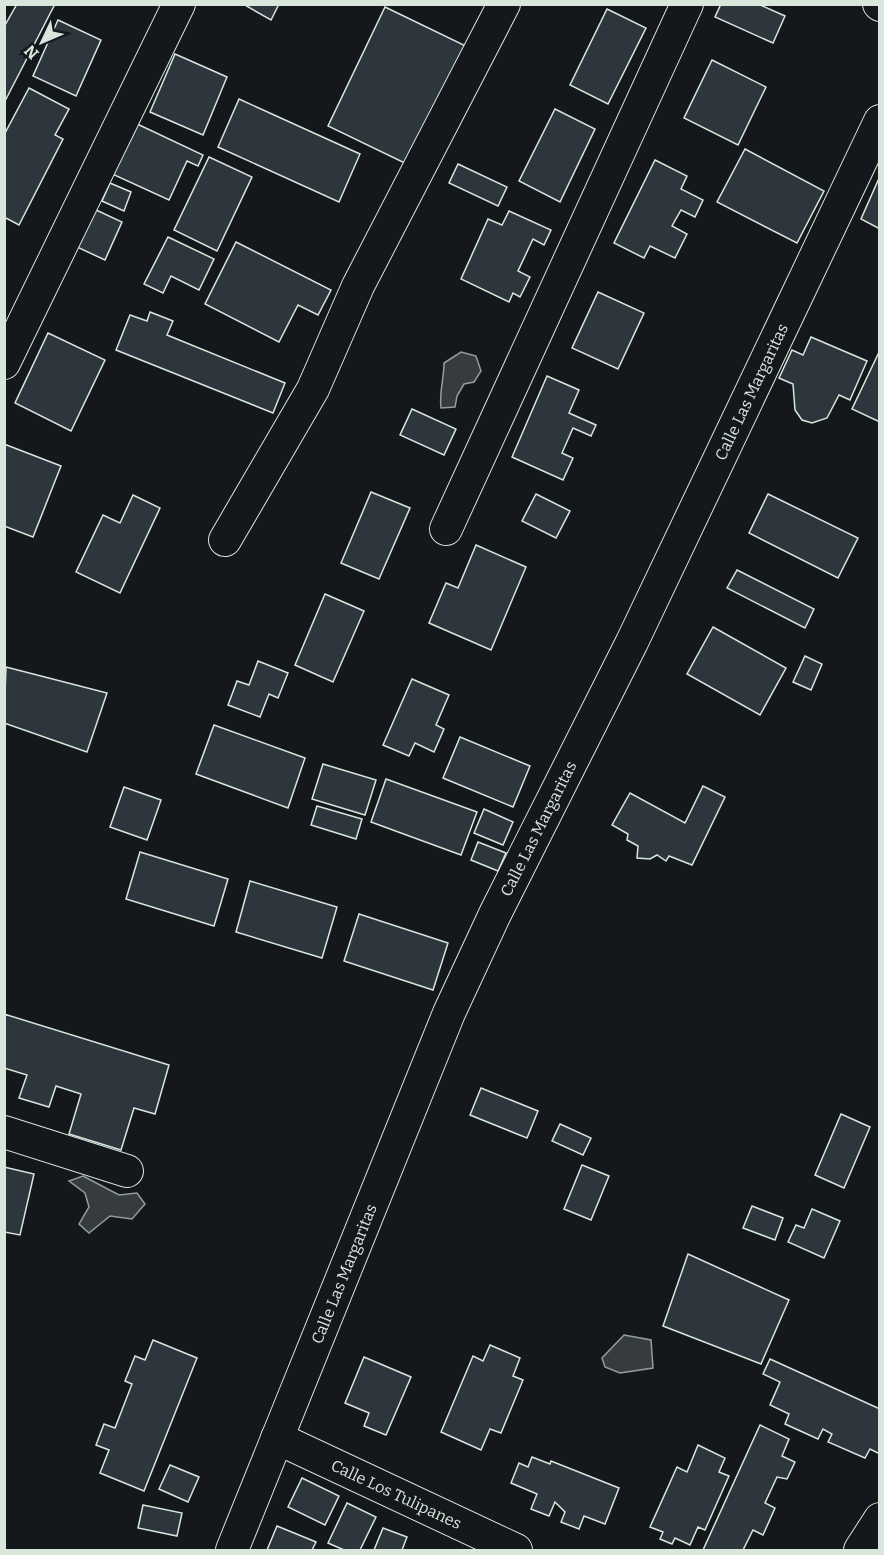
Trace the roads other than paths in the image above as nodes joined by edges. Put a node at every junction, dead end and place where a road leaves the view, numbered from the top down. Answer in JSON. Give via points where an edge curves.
{"nodes":[{"id":1,"x":179,"y":4,"type":"edge"},
{"id":2,"x":504,"y":4,"type":"edge"},
{"id":3,"x":687,"y":4,"type":"edge"},
{"id":4,"x":879,"y":121,"type":"edge"},
{"id":5,"x":4,"y":363,"type":"edge"},
{"id":6,"x":446,"y":530,"type":"dead end"},
{"id":7,"x":225,"y":540,"type":"dead end"},
{"id":8,"x":4,"y":1132,"type":"edge"},
{"id":9,"x":127,"y":1171,"type":"dead end"},
{"id":10,"x":277,"y":1438,"type":"junction"},
{"id":11,"x":879,"y":1519,"type":"edge"},
{"id":12,"x":232,"y":1551,"type":"edge"},
{"id":13,"x":516,"y":1551,"type":"edge"},
{"id":14,"x":860,"y":1551,"type":"edge"}],
"edges":[{"from":1,"to":5,"type":"street"},
{"from":2,"to":7,"type":"street","via":[[358,286],[313,389]]},
{"from":3,"to":6,"type":"street"},
{"from":4,"to":10,"type":"street","name":"Calle Las Margaritas","via":[[632,642],[495,914],[454,1004]]},
{"from":8,"to":9,"type":"street"},
{"from":10,"to":12,"type":"street","name":"Calle Las Margaritas"},
{"from":10,"to":13,"type":"street","name":"Calle Los Tulipanes"},
{"from":11,"to":14,"type":"street"}]}
